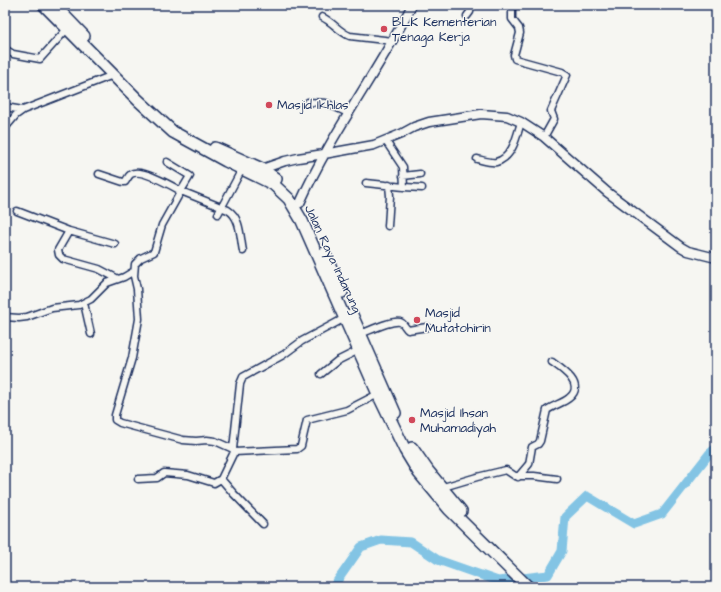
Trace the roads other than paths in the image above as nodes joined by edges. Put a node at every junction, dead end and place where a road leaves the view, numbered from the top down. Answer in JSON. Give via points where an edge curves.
{"nodes":[{"id":1,"x":44,"y":5,"type":"edge"},
{"id":2,"x":54,"y":5,"type":"edge"},
{"id":3,"x":412,"y":5,"type":"edge"},
{"id":4,"x":472,"y":5,"type":"edge"},
{"id":5,"x":512,"y":5,"type":"edge"},
{"id":6,"x":467,"y":16,"type":"dead end"},
{"id":7,"x":322,"y":17,"type":"dead end"},
{"id":8,"x":65,"y":23,"type":"junction"},
{"id":9,"x":393,"y":41,"type":"junction"},
{"id":10,"x":5,"y":49,"type":"edge"},
{"id":11,"x":113,"y":75,"type":"junction"},
{"id":12,"x":308,"y":102,"type":"dead end"},
{"id":13,"x":5,"y":107,"type":"edge"},
{"id":14,"x":23,"y":110,"type":"junction"},
{"id":15,"x":348,"y":114,"type":"junction"},
{"id":16,"x":521,"y":122,"type":"junction"},
{"id":17,"x":5,"y":128,"type":"edge"},
{"id":18,"x":544,"y":137,"type":"junction"},
{"id":19,"x":385,"y":140,"type":"junction"},
{"id":20,"x":324,"y":154,"type":"junction"},
{"id":21,"x":477,"y":159,"type":"dead end"},
{"id":22,"x":167,"y":162,"type":"dead end"},
{"id":23,"x":242,"y":169,"type":"junction"},
{"id":24,"x":262,"y":169,"type":"junction"},
{"id":25,"x":98,"y":174,"type":"dead end"},
{"id":26,"x":420,"y":174,"type":"dead end"},
{"id":27,"x":403,"y":176,"type":"junction"},
{"id":28,"x":366,"y":183,"type":"dead end"},
{"id":29,"x":389,"y":185,"type":"junction"},
{"id":30,"x":404,"y":187,"type":"junction"},
{"id":31,"x":422,"y":188,"type":"dead end"},
{"id":32,"x":181,"y":192,"type":"junction"},
{"id":33,"x":300,"y":203,"type":"junction"},
{"id":34,"x":222,"y":207,"type":"junction"},
{"id":35,"x":17,"y":211,"type":"dead end"},
{"id":36,"x":218,"y":214,"type":"dead end"},
{"id":37,"x":388,"y":226,"type":"dead end"},
{"id":38,"x":69,"y":231,"type":"junction"},
{"id":39,"x":115,"y":244,"type":"dead end"},
{"id":40,"x":243,"y":251,"type":"dead end"},
{"id":41,"x":716,"y":258,"type":"edge"},
{"id":42,"x":134,"y":271,"type":"junction"},
{"id":43,"x":118,"y":279,"type":"junction"},
{"id":44,"x":84,"y":303,"type":"junction"},
{"id":45,"x":5,"y":318,"type":"edge"},
{"id":46,"x":345,"y":318,"type":"junction"},
{"id":47,"x":427,"y":327,"type":"dead end"},
{"id":48,"x":91,"y":334,"type":"dead end"},
{"id":49,"x":360,"y":334,"type":"junction"},
{"id":50,"x":359,"y":350,"type":"junction"},
{"id":51,"x":552,"y":362,"type":"dead end"},
{"id":52,"x":321,"y":374,"type":"dead end"},
{"id":53,"x":378,"y":394,"type":"junction"},
{"id":54,"x":233,"y":450,"type":"junction"},
{"id":55,"x":518,"y":477,"type":"junction"},
{"id":56,"x":221,"y":478,"type":"junction"},
{"id":57,"x":138,"y":479,"type":"dead end"},
{"id":58,"x":557,"y":479,"type":"dead end"},
{"id":59,"x":437,"y":489,"type":"junction"},
{"id":60,"x":263,"y":524,"type":"dead end"},
{"id":61,"x":512,"y":565,"type":"junction"},
{"id":62,"x":528,"y":587,"type":"edge"},
{"id":63,"x":536,"y":587,"type":"edge"}],
"edges":[{"from":1,"to":8,"type":"highway","name":"Jalan Raya Indarung"},
{"from":2,"to":8,"type":"highway","name":"Jalan Raya Indarung"},
{"from":3,"to":9,"type":"street"},
{"from":4,"to":6,"type":"street"},
{"from":5,"to":18,"type":"street","via":[[512,19],[520,32],[515,59],[567,75],[551,111],[554,119]]},
{"from":7,"to":9,"type":"street","via":[[350,36]]},
{"from":8,"to":10,"type":"street","via":[[40,59],[13,54]]},
{"from":8,"to":11,"type":"highway","name":"Jalan Raya Indarung"},
{"from":8,"to":24,"type":"highway","name":"Jalan Raya Indarung","via":[[173,124],[211,146]]},
{"from":9,"to":15,"type":"street"},
{"from":11,"to":14,"type":"street"},
{"from":11,"to":23,"type":"highway","name":"Jalan Raya Indarung","via":[[173,132]]},
{"from":12,"to":15,"type":"street","via":[[326,103]]},
{"from":13,"to":14,"type":"street"},
{"from":14,"to":17,"type":"street"},
{"from":15,"to":20,"type":"street"},
{"from":16,"to":18,"type":"street"},
{"from":16,"to":19,"type":"street","via":[[507,116],[481,114],[428,122]]},
{"from":16,"to":21,"type":"street","via":[[510,152],[503,158],[495,162]]},
{"from":18,"to":41,"type":"street","via":[[607,192],[681,247]]},
{"from":19,"to":20,"type":"street","via":[[374,145]]},
{"from":19,"to":27,"type":"street","via":[[403,167]]},
{"from":20,"to":24,"type":"street","via":[[285,161]]},
{"from":20,"to":33,"type":"street"},
{"from":22,"to":32,"type":"street","via":[[190,176]]},
{"from":23,"to":34,"type":"street"},
{"from":23,"to":46,"type":"highway","name":"Jalan Raya Indarung","via":[[273,184],[289,199],[302,221]]},
{"from":24,"to":33,"type":"highway","name":"Jalan Raya Indarung"},
{"from":25,"to":32,"type":"street","via":[[123,182],[133,173],[139,174],[155,178]]},
{"from":26,"to":27,"type":"street"},
{"from":27,"to":30,"type":"street"},
{"from":28,"to":29,"type":"street"},
{"from":29,"to":30,"type":"street"},
{"from":29,"to":37,"type":"street"},
{"from":30,"to":31,"type":"street"},
{"from":32,"to":34,"type":"street"},
{"from":32,"to":42,"type":"street","via":[[162,225],[154,252],[139,260]]},
{"from":33,"to":49,"type":"highway","name":"Jalan Raya Indarung"},
{"from":34,"to":36,"type":"street"},
{"from":34,"to":40,"type":"street","via":[[236,217]]},
{"from":35,"to":38,"type":"street"},
{"from":38,"to":39,"type":"street"},
{"from":38,"to":43,"type":"street","via":[[58,250],[60,258],[99,269]]},
{"from":42,"to":43,"type":"street"},
{"from":42,"to":54,"type":"street","via":[[139,319],[132,358],[115,420],[183,440],[214,441]]},
{"from":43,"to":44,"type":"street","via":[[107,283]]},
{"from":44,"to":45,"type":"street","via":[[52,308],[27,317]]},
{"from":44,"to":48,"type":"street"},
{"from":46,"to":50,"type":"highway","name":"Jalan Raya Indarung"},
{"from":46,"to":54,"type":"street","via":[[243,377],[240,384]]},
{"from":47,"to":49,"type":"street","via":[[408,330],[399,322]]},
{"from":49,"to":59,"type":"highway","name":"Jalan Raya Indarung","via":[[406,439]]},
{"from":50,"to":52,"type":"street","via":[[337,361]]},
{"from":50,"to":53,"type":"highway","name":"Jalan Raya Indarung"},
{"from":51,"to":55,"type":"street","via":[[570,376],[575,383],[574,392],[569,398],[547,410],[540,441],[532,447],[529,464]]},
{"from":53,"to":54,"type":"street","via":[[347,410],[307,420],[299,448]]},
{"from":53,"to":59,"type":"highway","name":"Jalan Raya Indarung","via":[[419,473]]},
{"from":54,"to":56,"type":"street"},
{"from":55,"to":58,"type":"street"},
{"from":55,"to":59,"type":"street","via":[[506,470]]},
{"from":56,"to":57,"type":"street","via":[[214,483],[195,476],[164,473],[157,478]]},
{"from":56,"to":60,"type":"street"},
{"from":59,"to":61,"type":"highway","name":"Jalan Raya Indarung","via":[[465,525]]},
{"from":61,"to":62,"type":"highway","name":"Jalan Raya Indarung"},
{"from":61,"to":63,"type":"highway","name":"Jalan Raya Indarung"}]}
